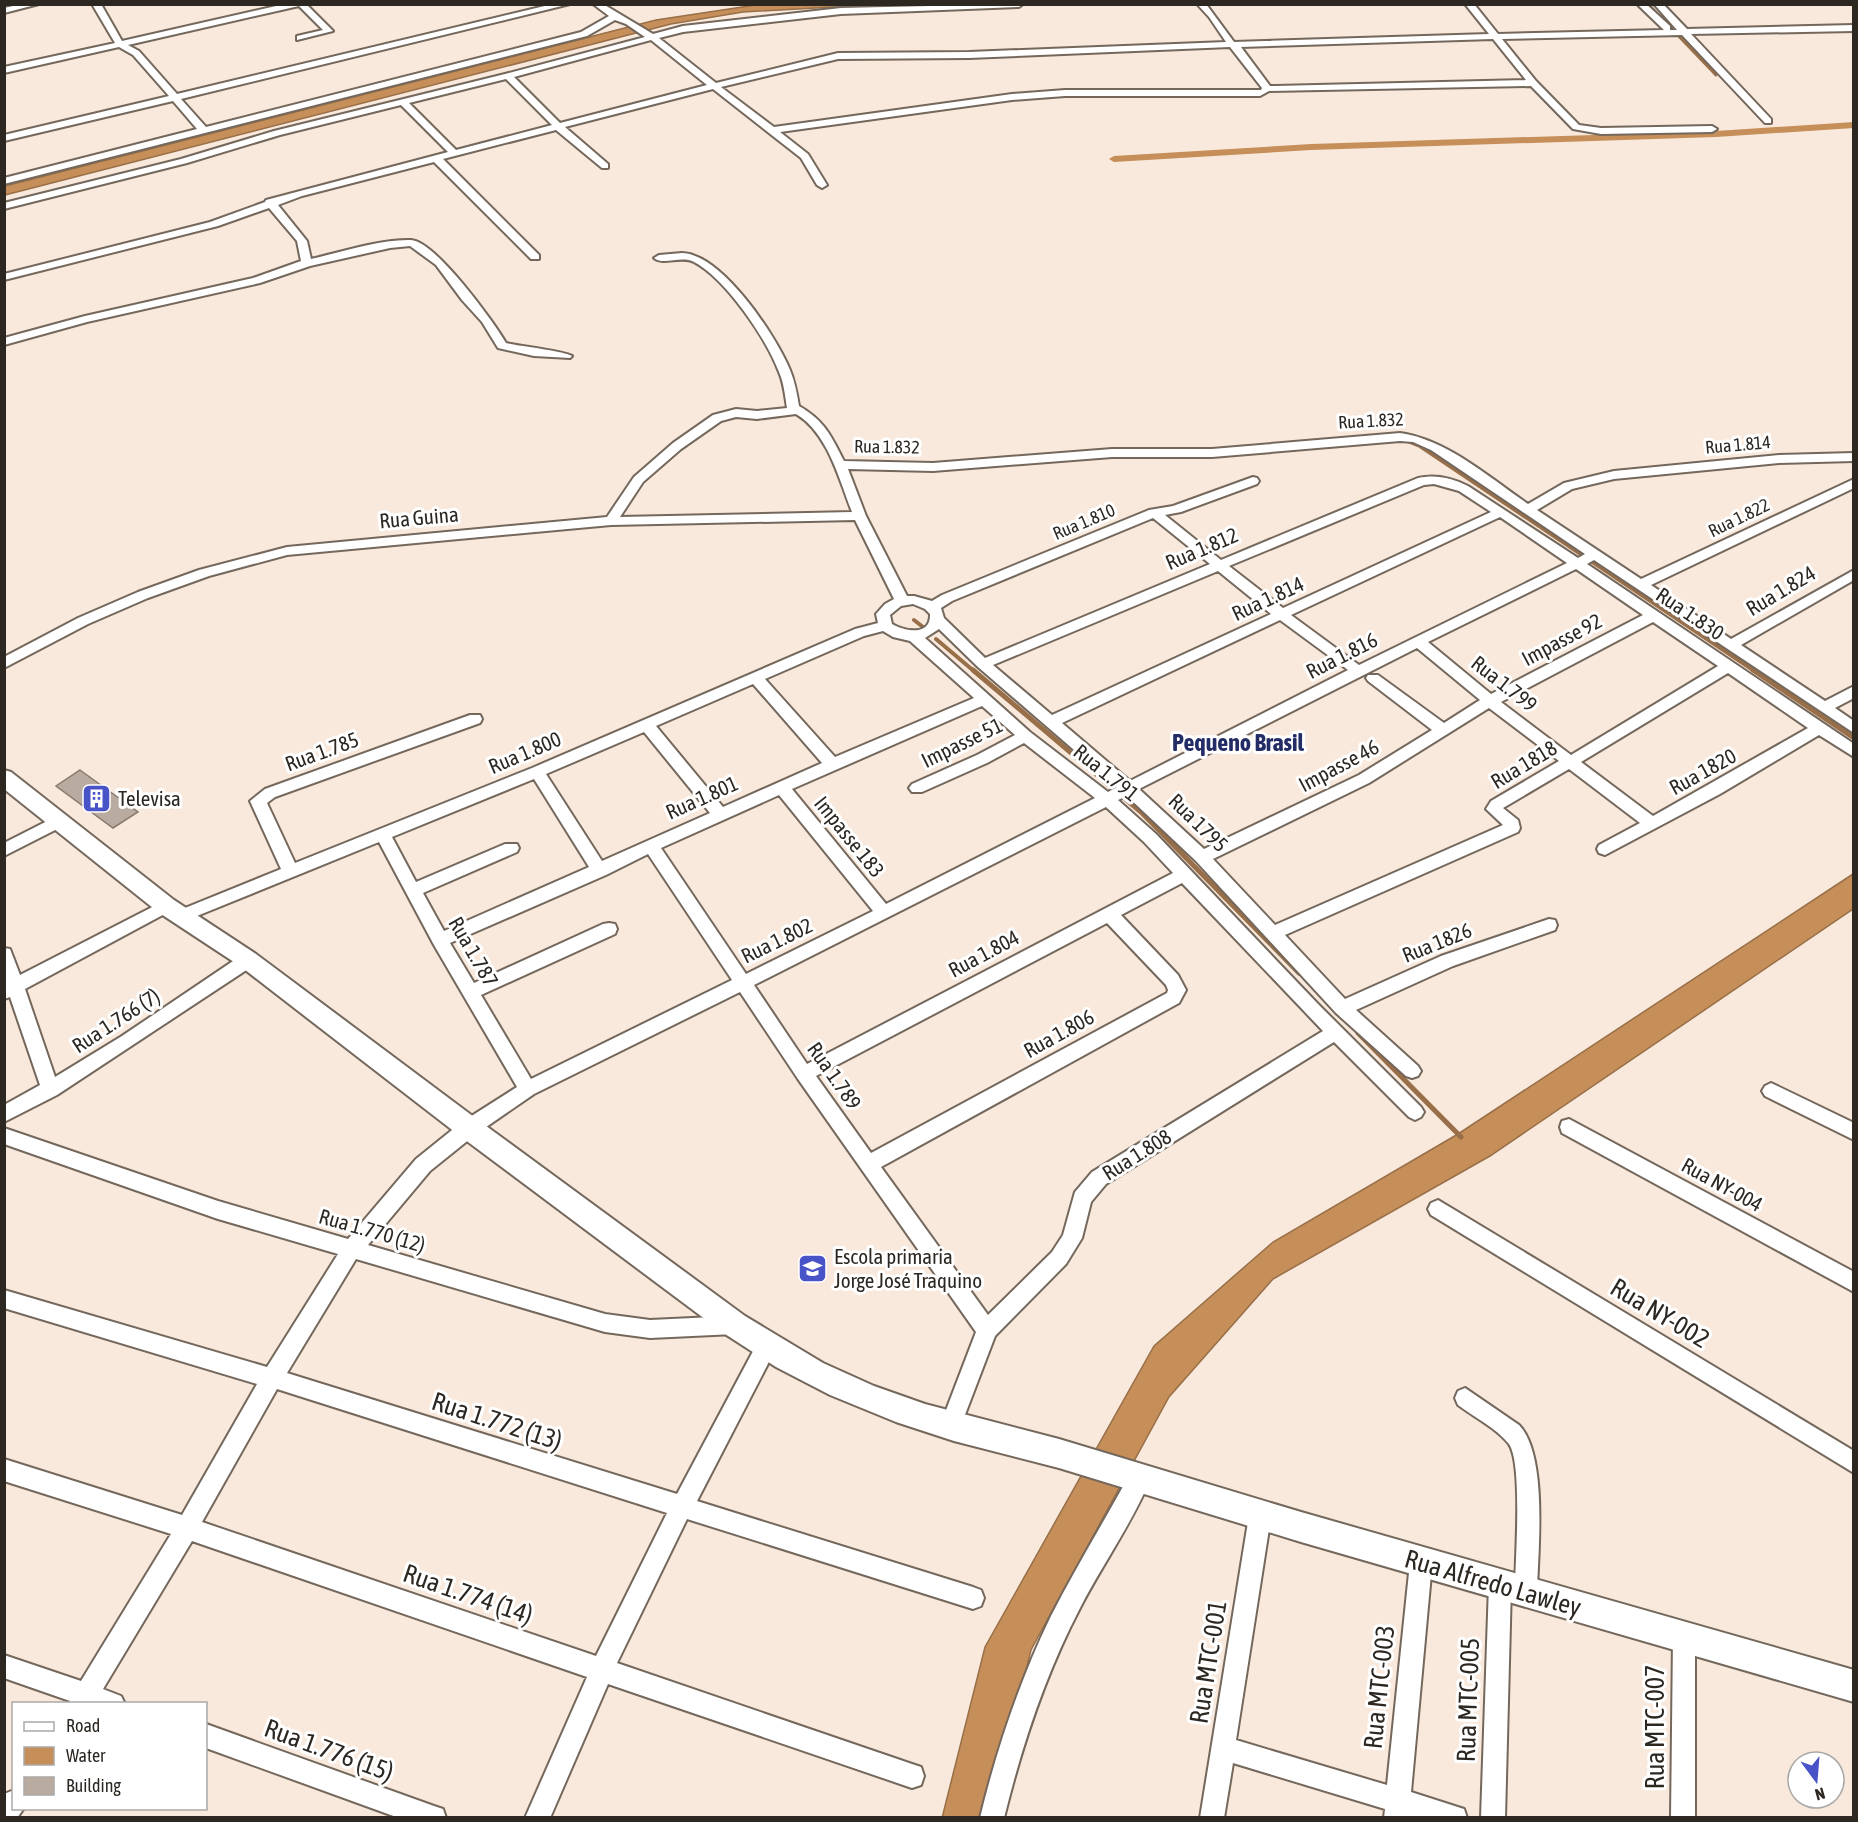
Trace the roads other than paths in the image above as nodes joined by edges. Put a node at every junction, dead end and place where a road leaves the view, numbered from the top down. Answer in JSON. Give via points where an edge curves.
{"nodes":[{"id":1,"x":35,"y":4,"type":"edge"},
{"id":2,"x":96,"y":4,"type":"edge"},
{"id":3,"x":299,"y":4,"type":"edge"},
{"id":4,"x":566,"y":4,"type":"edge"},
{"id":5,"x":597,"y":4,"type":"edge"},
{"id":6,"x":1019,"y":4,"type":"edge"},
{"id":7,"x":1201,"y":4,"type":"edge"},
{"id":8,"x":1469,"y":4,"type":"edge"},
{"id":9,"x":1641,"y":4,"type":"edge"},
{"id":10,"x":1658,"y":4,"type":"edge"},
{"id":11,"x":4,"y":11,"type":"edge"},
{"id":12,"x":615,"y":16,"type":"junction"},
{"id":13,"x":1854,"y":28,"type":"edge"},
{"id":14,"x":1672,"y":33,"type":"junction"},
{"id":15,"x":1686,"y":33,"type":"junction"},
{"id":16,"x":650,"y":36,"type":"junction"},
{"id":17,"x":1495,"y":36,"type":"junction"},
{"id":18,"x":300,"y":38,"type":"dead end"},
{"id":19,"x":120,"y":44,"type":"junction"},
{"id":20,"x":1234,"y":45,"type":"junction"},
{"id":21,"x":4,"y":70,"type":"edge"},
{"id":22,"x":508,"y":76,"type":"junction"},
{"id":23,"x":1533,"y":83,"type":"junction"},
{"id":24,"x":713,"y":86,"type":"junction"},
{"id":25,"x":1267,"y":88,"type":"junction"},
{"id":26,"x":175,"y":97,"type":"junction"},
{"id":27,"x":405,"y":103,"type":"junction"},
{"id":28,"x":1768,"y":122,"type":"dead end"},
{"id":29,"x":559,"y":127,"type":"junction"},
{"id":30,"x":1712,"y":129,"type":"dead end"},
{"id":31,"x":773,"y":130,"type":"junction"},
{"id":32,"x":204,"y":131,"type":"junction"},
{"id":33,"x":4,"y":138,"type":"edge"},
{"id":34,"x":455,"y":154,"type":"junction"},
{"id":35,"x":437,"y":159,"type":"junction"},
{"id":36,"x":605,"y":166,"type":"dead end"},
{"id":37,"x":4,"y":181,"type":"edge"},
{"id":38,"x":822,"y":185,"type":"dead end"},
{"id":39,"x":270,"y":202,"type":"junction"},
{"id":40,"x":4,"y":206,"type":"edge"},
{"id":41,"x":535,"y":257,"type":"dead end"},
{"id":42,"x":659,"y":258,"type":"dead end"},
{"id":43,"x":307,"y":263,"type":"junction"},
{"id":44,"x":4,"y":278,"type":"edge"},
{"id":45,"x":4,"y":342,"type":"edge"},
{"id":46,"x":566,"y":356,"type":"dead end"},
{"id":47,"x":795,"y":411,"type":"junction"},
{"id":48,"x":1854,"y":457,"type":"edge"},
{"id":49,"x":840,"y":465,"type":"junction"},
{"id":50,"x":1438,"y":478,"type":"joint"},
{"id":51,"x":1253,"y":480,"type":"dead end"},
{"id":52,"x":1854,"y":483,"type":"edge"},
{"id":53,"x":1527,"y":510,"type":"junction"},
{"id":54,"x":1501,"y":512,"type":"junction"},
{"id":55,"x":1154,"y":513,"type":"junction"},
{"id":56,"x":860,"y":516,"type":"junction"},
{"id":57,"x":611,"y":521,"type":"junction"},
{"id":58,"x":1594,"y":555,"type":"junction"},
{"id":59,"x":1576,"y":563,"type":"junction"},
{"id":60,"x":1219,"y":565,"type":"junction"},
{"id":61,"x":1854,"y":574,"type":"edge"},
{"id":62,"x":1640,"y":585,"type":"junction"},
{"id":63,"x":902,"y":601,"type":"junction"},
{"id":64,"x":936,"y":614,"type":"junction"},
{"id":65,"x":1282,"y":615,"type":"junction"},
{"id":66,"x":1654,"y":615,"type":"junction"},
{"id":67,"x":885,"y":626,"type":"junction"},
{"id":68,"x":914,"y":636,"type":"junction"},
{"id":69,"x":1418,"y":641,"type":"junction"},
{"id":70,"x":1731,"y":645,"type":"junction"},
{"id":71,"x":4,"y":663,"type":"edge"},
{"id":72,"x":983,"y":664,"type":"junction"},
{"id":73,"x":1729,"y":666,"type":"junction"},
{"id":74,"x":1358,"y":671,"type":"junction"},
{"id":75,"x":754,"y":676,"type":"junction"},
{"id":76,"x":1373,"y":678,"type":"dead end"},
{"id":77,"x":1854,"y":691,"type":"edge"},
{"id":78,"x":984,"y":699,"type":"junction"},
{"id":79,"x":1490,"y":701,"type":"junction"},
{"id":80,"x":1825,"y":708,"type":"junction"},
{"id":81,"x":475,"y":719,"type":"dead end"},
{"id":82,"x":1051,"y":722,"type":"junction"},
{"id":83,"x":646,"y":723,"type":"junction"},
{"id":84,"x":1820,"y":728,"type":"junction"},
{"id":85,"x":1854,"y":728,"type":"edge"},
{"id":86,"x":1443,"y":730,"type":"junction"},
{"id":87,"x":1025,"y":736,"type":"junction"},
{"id":88,"x":1854,"y":752,"type":"edge"},
{"id":89,"x":1571,"y":761,"type":"junction"},
{"id":90,"x":831,"y":763,"type":"junction"},
{"id":91,"x":537,"y":772,"type":"junction"},
{"id":92,"x":4,"y":777,"type":"edge"},
{"id":93,"x":781,"y":786,"type":"junction"},
{"id":94,"x":917,"y":788,"type":"dead end"},
{"id":95,"x":1128,"y":788,"type":"junction"},
{"id":96,"x":1108,"y":800,"type":"junction"},
{"id":97,"x":720,"y":814,"type":"junction"},
{"id":98,"x":59,"y":821,"type":"junction"},
{"id":99,"x":1652,"y":824,"type":"junction"},
{"id":100,"x":382,"y":835,"type":"junction"},
{"id":101,"x":650,"y":845,"type":"junction"},
{"id":102,"x":511,"y":849,"type":"dead end"},
{"id":103,"x":1605,"y":849,"type":"dead end"},
{"id":104,"x":4,"y":850,"type":"edge"},
{"id":105,"x":1202,"y":857,"type":"junction"},
{"id":106,"x":600,"y":871,"type":"junction"},
{"id":107,"x":291,"y":872,"type":"junction"},
{"id":108,"x":1185,"y":874,"type":"junction"},
{"id":109,"x":413,"y":890,"type":"junction"},
{"id":110,"x":173,"y":911,"type":"junction"},
{"id":111,"x":884,"y":914,"type":"junction"},
{"id":112,"x":1109,"y":914,"type":"junction"},
{"id":113,"x":1549,"y":925,"type":"dead end"},
{"id":114,"x":609,"y":929,"type":"dead end"},
{"id":115,"x":1275,"y":932,"type":"junction"},
{"id":116,"x":440,"y":939,"type":"junction"},
{"id":117,"x":4,"y":954,"type":"edge"},
{"id":118,"x":248,"y":960,"type":"junction"},
{"id":119,"x":744,"y":983,"type":"junction"},
{"id":120,"x":10,"y":989,"type":"edge"},
{"id":121,"x":471,"y":992,"type":"junction"},
{"id":122,"x":1342,"y":1008,"type":"junction"},
{"id":123,"x":1335,"y":1032,"type":"junction"},
{"id":124,"x":1412,"y":1071,"type":"dead end"},
{"id":125,"x":804,"y":1074,"type":"junction"},
{"id":126,"x":528,"y":1089,"type":"junction"},
{"id":127,"x":51,"y":1090,"type":"junction"},
{"id":128,"x":1771,"y":1091,"type":"dead end"},
{"id":129,"x":1415,"y":1112,"type":"dead end"},
{"id":130,"x":4,"y":1114,"type":"edge"},
{"id":131,"x":1569,"y":1127,"type":"dead end"},
{"id":132,"x":469,"y":1128,"type":"junction"},
{"id":133,"x":1854,"y":1132,"type":"edge"},
{"id":134,"x":4,"y":1136,"type":"edge"},
{"id":135,"x":869,"y":1164,"type":"junction"},
{"id":136,"x":1438,"y":1209,"type":"dead end"},
{"id":137,"x":351,"y":1250,"type":"junction"},
{"id":138,"x":1854,"y":1283,"type":"edge"},
{"id":139,"x":4,"y":1299,"type":"edge"},
{"id":140,"x":735,"y":1325,"type":"junction"},
{"id":141,"x":987,"y":1330,"type":"junction"},
{"id":142,"x":766,"y":1347,"type":"junction"},
{"id":143,"x":272,"y":1378,"type":"junction"},
{"id":144,"x":1465,"y":1398,"type":"dead end"},
{"id":145,"x":951,"y":1426,"type":"junction"},
{"id":146,"x":1854,"y":1463,"type":"edge"},
{"id":147,"x":4,"y":1470,"type":"edge"},
{"id":148,"x":1136,"y":1479,"type":"junction"},
{"id":149,"x":681,"y":1508,"type":"junction"},
{"id":150,"x":1260,"y":1516,"type":"junction"},
{"id":151,"x":187,"y":1528,"type":"junction"},
{"id":152,"x":1421,"y":1563,"type":"junction"},
{"id":153,"x":1513,"y":1588,"type":"junction"},
{"id":154,"x":973,"y":1598,"type":"dead end"},
{"id":155,"x":1684,"y":1638,"type":"junction"},
{"id":156,"x":4,"y":1666,"type":"edge"},
{"id":157,"x":601,"y":1670,"type":"junction"},
{"id":158,"x":1854,"y":1686,"type":"edge"},
{"id":159,"x":84,"y":1699,"type":"edge"},
{"id":160,"x":101,"y":1702,"type":"edge"},
{"id":161,"x":207,"y":1736,"type":"edge"},
{"id":162,"x":1223,"y":1748,"type":"junction"},
{"id":163,"x":912,"y":1776,"type":"dead end"},
{"id":164,"x":1396,"y":1809,"type":"edge"},
{"id":165,"x":434,"y":1818,"type":"edge"},
{"id":166,"x":537,"y":1818,"type":"edge"},
{"id":167,"x":992,"y":1818,"type":"edge"},
{"id":168,"x":1212,"y":1818,"type":"edge"},
{"id":169,"x":1455,"y":1818,"type":"edge"},
{"id":170,"x":1493,"y":1818,"type":"edge"},
{"id":171,"x":1683,"y":1818,"type":"edge"}],
"edges":[{"from":1,"to":11,"type":"street"},
{"from":2,"to":19,"type":"street"},
{"from":3,"to":18,"type":"street","via":[[329,31]]},
{"from":3,"to":19,"type":"street"},
{"from":4,"to":26,"type":"street"},
{"from":5,"to":12,"type":"street"},
{"from":6,"to":16,"type":"street","via":[[783,16],[683,28]]},
{"from":7,"to":20,"type":"street"},
{"from":8,"to":17,"type":"street"},
{"from":9,"to":14,"type":"street"},
{"from":10,"to":15,"type":"street"},
{"from":12,"to":16,"type":"street"},
{"from":12,"to":32,"type":"street","via":[[584,34]]},
{"from":13,"to":15,"type":"street"},
{"from":14,"to":15,"type":"street"},
{"from":14,"to":17,"type":"street"},
{"from":15,"to":28,"type":"street"},
{"from":16,"to":22,"type":"street"},
{"from":16,"to":24,"type":"street"},
{"from":17,"to":20,"type":"street"},
{"from":17,"to":23,"type":"street"},
{"from":19,"to":21,"type":"street"},
{"from":19,"to":26,"type":"street","via":[[136,54]]},
{"from":20,"to":24,"type":"street","via":[[927,57],[838,56]]},
{"from":20,"to":25,"type":"street"},
{"from":22,"to":27,"type":"street"},
{"from":22,"to":29,"type":"street"},
{"from":23,"to":25,"type":"street"},
{"from":23,"to":30,"type":"street","via":[[1569,122],[1585,130]]},
{"from":24,"to":29,"type":"street"},
{"from":24,"to":31,"type":"street"},
{"from":25,"to":31,"type":"street","via":[[1260,93],[1065,93],[1012,97]]},
{"from":26,"to":32,"type":"street"},
{"from":26,"to":33,"type":"street"},
{"from":27,"to":34,"type":"street"},
{"from":27,"to":40,"type":"street"},
{"from":29,"to":34,"type":"street"},
{"from":29,"to":36,"type":"street"},
{"from":31,"to":38,"type":"street","via":[[805,156]]},
{"from":32,"to":37,"type":"street"},
{"from":34,"to":35,"type":"street"},
{"from":35,"to":39,"type":"street"},
{"from":35,"to":41,"type":"street"},
{"from":39,"to":43,"type":"street","via":[[302,240]]},
{"from":39,"to":44,"type":"street","via":[[214,224]]},
{"from":42,"to":47,"type":"street","via":[[695,258],[715,271],[786,372]]},
{"from":43,"to":45,"type":"street","via":[[256,281]]},
{"from":43,"to":46,"type":"street","via":[[411,243],[440,263],[487,320],[502,346]]},
{"from":47,"to":49,"type":"street","via":[[811,418],[821,429]]},
{"from":47,"to":57,"type":"street","via":[[736,413],[717,418],[638,480]]},
{"from":48,"to":53,"type":"street","name":"Rua 1.814","via":[[1779,459],[1614,475],[1568,486]]},
{"from":49,"to":53,"type":"street","name":"Rua 1.832","via":[[933,467],[1112,453],[1212,453],[1400,437],[1435,447]]},
{"from":49,"to":56,"type":"street"},
{"from":50,"to":54,"type":"street","name":"Rua 1.830"},
{"from":50,"to":60,"type":"street","name":"Rua 1.812","via":[[1422,481]]},
{"from":51,"to":55,"type":"street","name":"Rua 1.810","via":[[1176,509]]},
{"from":52,"to":62,"type":"street","name":"Rua 1.822"},
{"from":53,"to":58,"type":"street","name":"Rua 1.832"},
{"from":54,"to":59,"type":"street","name":"Rua 1.830"},
{"from":54,"to":65,"type":"street","name":"Rua 1.814"},
{"from":55,"to":60,"type":"street"},
{"from":55,"to":64,"type":"street","name":"Rua 1.810","via":[[947,598]]},
{"from":56,"to":57,"type":"street","name":"Rua Guina"},
{"from":56,"to":63,"type":"street"},
{"from":57,"to":71,"type":"street","name":"Rua Guina","via":[[266,555],[143,595],[83,621]]},
{"from":58,"to":59,"type":"street","name":"Rua 1.816"},
{"from":58,"to":62,"type":"street","name":"Rua 1.832"},
{"from":59,"to":66,"type":"street","name":"Rua 1.830"},
{"from":59,"to":69,"type":"street","name":"Rua 1.816"},
{"from":60,"to":65,"type":"street"},
{"from":60,"to":72,"type":"street","name":"Rua 1.812"},
{"from":61,"to":70,"type":"street","name":"Rua 1.824"},
{"from":62,"to":70,"type":"street","name":"Rua 1.832"},
{"from":63,"to":64,"type":"street","via":[[914,600]]},
{"from":63,"to":67,"type":"street","via":[[887,608],[882,620]]},
{"from":64,"to":68,"type":"street","via":[[934,628]]},
{"from":64,"to":72,"type":"street","name":"Rua 1795"},
{"from":65,"to":74,"type":"street"},
{"from":65,"to":82,"type":"street","name":"Rua 1.814"},
{"from":66,"to":73,"type":"street","name":"Rua 1.830"},
{"from":66,"to":79,"type":"street","name":"Impasse 92"},
{"from":67,"to":68,"type":"street","via":[[902,636]]},
{"from":67,"to":75,"type":"street","name":"Rua 1.800","via":[[860,632]]},
{"from":68,"to":78,"type":"street","name":"Rua 1.791"},
{"from":69,"to":74,"type":"street","name":"Rua 1.816"},
{"from":69,"to":79,"type":"street","name":"Rua 1.799"},
{"from":70,"to":80,"type":"street","name":"Rua 1.832"},
{"from":72,"to":82,"type":"street","name":"Rua 1795"},
{"from":73,"to":84,"type":"street","name":"Rua 1.830"},
{"from":73,"to":89,"type":"street","name":"Rua 1818"},
{"from":74,"to":95,"type":"street","name":"Rua 1.816"},
{"from":75,"to":83,"type":"street","name":"Rua 1.800"},
{"from":75,"to":90,"type":"street"},
{"from":76,"to":86,"type":"street"},
{"from":77,"to":80,"type":"street"},
{"from":78,"to":87,"type":"street","name":"Rua 1.791"},
{"from":78,"to":90,"type":"street","name":"Rua 1.801"},
{"from":79,"to":86,"type":"street","name":"Impasse 46"},
{"from":79,"to":89,"type":"street","name":"Rua 1.799"},
{"from":80,"to":85,"type":"street","name":"Rua 1.832"},
{"from":81,"to":107,"type":"street","name":"Rua 1.785","via":[[270,792],[258,801]]},
{"from":82,"to":95,"type":"street","name":"Rua 1795"},
{"from":83,"to":91,"type":"street","name":"Rua 1.800"},
{"from":83,"to":97,"type":"street"},
{"from":84,"to":88,"type":"street","name":"Rua 1.830"},
{"from":84,"to":99,"type":"street","name":"Rua 1820"},
{"from":86,"to":105,"type":"street","name":"Impasse 46","via":[[1364,779]]},
{"from":87,"to":94,"type":"street","name":"Impasse 51"},
{"from":87,"to":96,"type":"street","name":"Rua 1.791"},
{"from":89,"to":99,"type":"street","name":"Rua 1.799"},
{"from":89,"to":115,"type":"street","name":"Rua 1818","via":[[1496,805],[1494,809],[1512,828]]},
{"from":90,"to":93,"type":"street","name":"Rua 1.801"},
{"from":91,"to":100,"type":"street","name":"Rua 1.800"},
{"from":91,"to":106,"type":"street"},
{"from":92,"to":98,"type":"street","name":"Rua Alfredo Lawley"},
{"from":93,"to":97,"type":"street","name":"Rua 1.801"},
{"from":93,"to":111,"type":"street","name":"Impasse 183"},
{"from":95,"to":96,"type":"street","name":"Rua 1.816"},
{"from":95,"to":105,"type":"street","name":"Rua 1795"},
{"from":96,"to":108,"type":"street","name":"Rua 1.791"},
{"from":96,"to":111,"type":"street","name":"Rua 1.802"},
{"from":97,"to":101,"type":"street","name":"Rua 1.801"},
{"from":98,"to":104,"type":"street"},
{"from":98,"to":110,"type":"street","name":"Rua Alfredo Lawley"},
{"from":99,"to":103,"type":"street","name":"Rua 1820"},
{"from":100,"to":107,"type":"street","name":"Rua 1.800"},
{"from":100,"to":109,"type":"street","name":"Rua 1.787"},
{"from":101,"to":106,"type":"street","name":"Rua 1.801"},
{"from":101,"to":119,"type":"street","name":"Rua 1.789"},
{"from":102,"to":109,"type":"street"},
{"from":105,"to":115,"type":"street","name":"Rua 1795"},
{"from":106,"to":116,"type":"street","name":"Rua 1.801"},
{"from":107,"to":110,"type":"street","name":"Rua 1.800"},
{"from":108,"to":112,"type":"street","name":"Rua 1.804"},
{"from":108,"to":123,"type":"street","name":"Rua 1.791"},
{"from":109,"to":116,"type":"street","name":"Rua 1.787"},
{"from":110,"to":118,"type":"street","name":"Rua Alfredo Lawley"},
{"from":110,"to":120,"type":"street","name":"Rua 1.800"},
{"from":111,"to":119,"type":"street","name":"Rua 1.802"},
{"from":112,"to":125,"type":"street","name":"Rua 1.804"},
{"from":112,"to":135,"type":"street","name":"Rua 1.806","via":[[1172,980],[1177,990],[1173,998]]},
{"from":113,"to":122,"type":"street","name":"Rua 1826","via":[[1447,961]]},
{"from":114,"to":121,"type":"street"},
{"from":115,"to":122,"type":"street","name":"Rua 1795"},
{"from":116,"to":121,"type":"street","name":"Rua 1.787"},
{"from":117,"to":120,"type":"street"},
{"from":118,"to":127,"type":"street","name":"Rua 1.766 (7)"},
{"from":118,"to":132,"type":"street","name":"Rua Alfredo Lawley"},
{"from":119,"to":125,"type":"street","name":"Rua 1.789"},
{"from":119,"to":126,"type":"street","name":"Rua 1.802"},
{"from":120,"to":127,"type":"street"},
{"from":121,"to":126,"type":"street","name":"Rua 1.787"},
{"from":122,"to":124,"type":"street","name":"Rua 1795"},
{"from":123,"to":129,"type":"street","name":"Rua 1.791"},
{"from":123,"to":141,"type":"street","name":"Rua 1.808","via":[[1099,1178],[1082,1198],[1072,1238],[1059,1258]]},
{"from":125,"to":135,"type":"street","name":"Rua 1.789"},
{"from":126,"to":132,"type":"street","name":"Rua 1.802"},
{"from":127,"to":130,"type":"street","name":"Rua 1.766 (7)"},
{"from":128,"to":133,"type":"street"},
{"from":131,"to":138,"type":"street","name":"Rua NY-004"},
{"from":132,"to":137,"type":"street","name":"Rua 1.802","via":[[423,1166]]},
{"from":132,"to":140,"type":"street","name":"Rua Alfredo Lawley"},
{"from":134,"to":137,"type":"street","name":"Rua 1.770 (12)","via":[[218,1210]]},
{"from":135,"to":141,"type":"street","name":"Rua 1.789"},
{"from":136,"to":146,"type":"street","name":"Rua NY-002"},
{"from":137,"to":140,"type":"street","name":"Rua 1.770 (12)","via":[[605,1323],[650,1329]]},
{"from":137,"to":143,"type":"street","name":"Rua 1.802"},
{"from":139,"to":143,"type":"street","name":"Rua 1.772 (13)"},
{"from":140,"to":142,"type":"street","name":"Rua Alfredo Lawley"},
{"from":141,"to":145,"type":"street","name":"Rua 1.808"},
{"from":142,"to":145,"type":"street","name":"Rua Alfredo Lawley","via":[[853,1392]]},
{"from":142,"to":149,"type":"street"},
{"from":143,"to":149,"type":"street","name":"Rua 1.772 (13)"},
{"from":143,"to":151,"type":"street","name":"Rua 1.802"},
{"from":144,"to":153,"type":"street","name":"Rua MTC-005","via":[[1517,1438],[1522,1450],[1526,1472]]},
{"from":145,"to":148,"type":"street","name":"Rua Alfredo Lawley"},
{"from":147,"to":151,"type":"street","name":"Rua 1.774 (14)"},
{"from":148,"to":150,"type":"street","name":"Rua Alfredo Lawley"},
{"from":148,"to":167,"type":"street","via":[[1039,1671],[1002,1773]]},
{"from":149,"to":154,"type":"street","name":"Rua 1.772 (13)"},
{"from":149,"to":157,"type":"street"},
{"from":150,"to":152,"type":"street","name":"Rua Alfredo Lawley"},
{"from":150,"to":162,"type":"street","name":"Rua MTC-001"},
{"from":151,"to":157,"type":"street","name":"Rua 1.774 (14)"},
{"from":151,"to":159,"type":"street","name":"Rua 1.802"},
{"from":152,"to":153,"type":"street","name":"Rua Alfredo Lawley"},
{"from":152,"to":164,"type":"street","name":"Rua MTC-003"},
{"from":153,"to":155,"type":"street","name":"Rua Alfredo Lawley"},
{"from":153,"to":170,"type":"street","name":"Rua MTC-005"},
{"from":155,"to":158,"type":"street","name":"Rua Alfredo Lawley"},
{"from":155,"to":171,"type":"street","name":"Rua MTC-007"},
{"from":156,"to":159,"type":"street"},
{"from":157,"to":163,"type":"street","name":"Rua 1.774 (14)"},
{"from":157,"to":166,"type":"street"},
{"from":159,"to":160,"type":"street"},
{"from":161,"to":165,"type":"street","name":"Rua 1.776 (15)"},
{"from":162,"to":164,"type":"street"},
{"from":162,"to":168,"type":"street","name":"Rua MTC-001"},
{"from":164,"to":169,"type":"street"}]}
